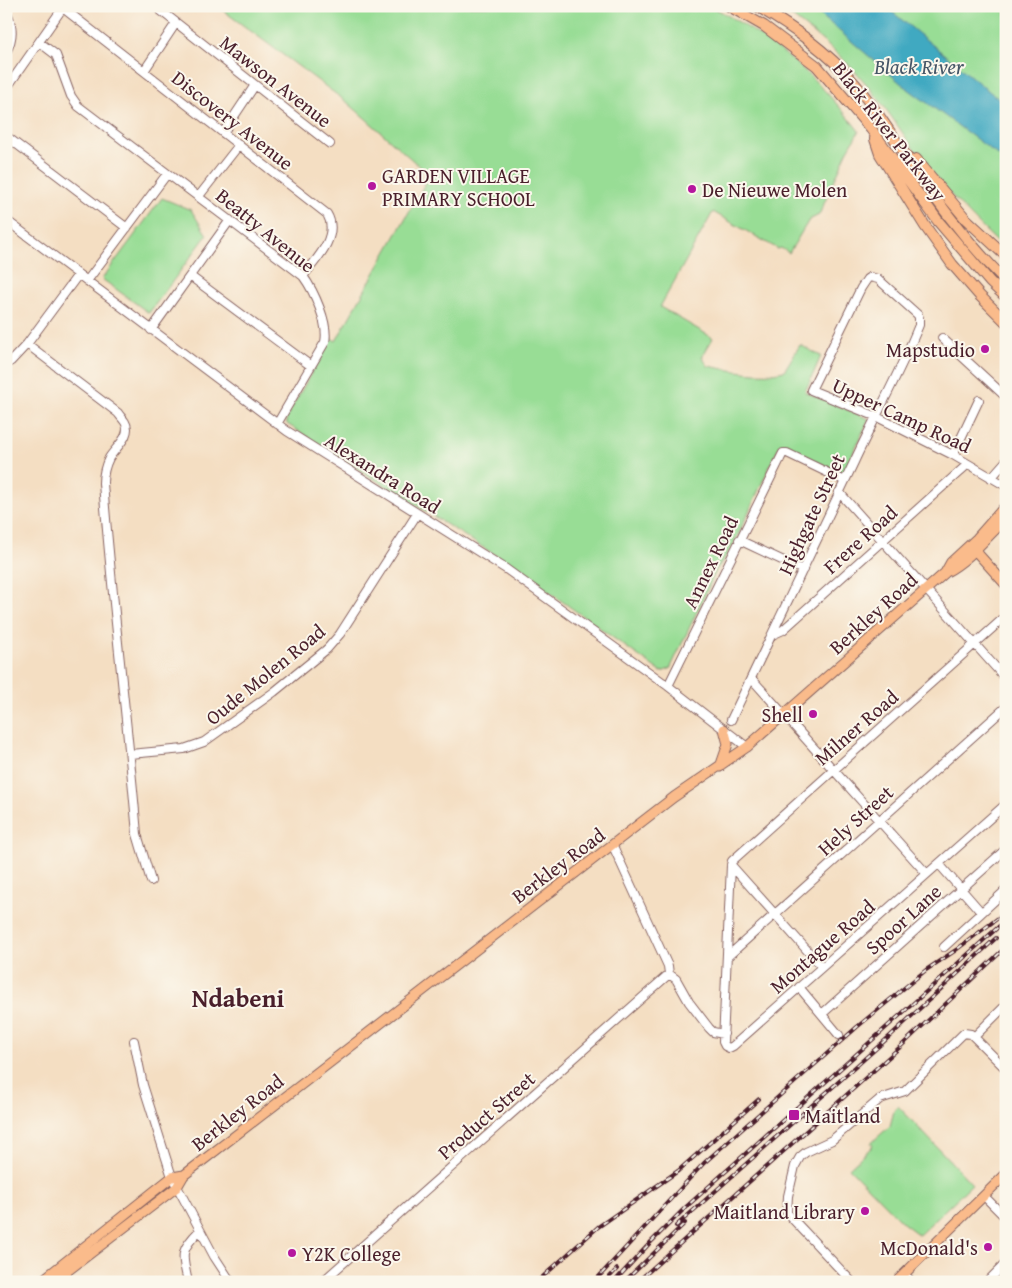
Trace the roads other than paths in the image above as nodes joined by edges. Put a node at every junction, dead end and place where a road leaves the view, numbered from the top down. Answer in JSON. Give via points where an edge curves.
{"nodes":[{"id":1,"x":155,"y":6,"type":"edge"},
{"id":2,"x":729,"y":6,"type":"edge"},
{"id":3,"x":757,"y":6,"type":"edge"},
{"id":4,"x":64,"y":7,"type":"edge"},
{"id":5,"x":6,"y":11,"type":"edge"},
{"id":6,"x":176,"y":23,"type":"junction"},
{"id":7,"x":39,"y":42,"type":"junction"},
{"id":8,"x":6,"y":52,"type":"edge"},
{"id":9,"x":144,"y":71,"type":"junction"},
{"id":10,"x":256,"y":85,"type":"junction"},
{"id":11,"x":856,"y":85,"type":"junction"},
{"id":12,"x":6,"y":89,"type":"edge"},
{"id":13,"x":871,"y":130,"type":"junction"},
{"id":14,"x":223,"y":133,"type":"junction"},
{"id":15,"x":6,"y":136,"type":"edge"},
{"id":16,"x":330,"y":144,"type":"dead end"},
{"id":17,"x":239,"y":145,"type":"junction"},
{"id":18,"x":167,"y":174,"type":"junction"},
{"id":19,"x":199,"y":196,"type":"junction"},
{"id":20,"x":6,"y":220,"type":"edge"},
{"id":21,"x":230,"y":220,"type":"junction"},
{"id":22,"x":127,"y":228,"type":"junction"},
{"id":23,"x":1006,"y":256,"type":"edge"},
{"id":24,"x":78,"y":274,"type":"junction"},
{"id":25,"x":190,"y":276,"type":"junction"},
{"id":26,"x":303,"y":276,"type":"junction"},
{"id":27,"x":1006,"y":280,"type":"edge"},
{"id":28,"x":87,"y":281,"type":"junction"},
{"id":29,"x":1006,"y":297,"type":"edge"},
{"id":30,"x":1006,"y":322,"type":"edge"},
{"id":31,"x":152,"y":330,"type":"junction"},
{"id":32,"x":942,"y":338,"type":"dead end"},
{"id":33,"x":27,"y":344,"type":"junction"},
{"id":34,"x":6,"y":364,"type":"edge"},
{"id":35,"x":311,"y":366,"type":"junction"},
{"id":36,"x":811,"y":390,"type":"joint"},
{"id":37,"x":1006,"y":397,"type":"edge"},
{"id":38,"x":979,"y":400,"type":"dead end"},
{"id":39,"x":876,"y":416,"type":"junction"},
{"id":40,"x":277,"y":424,"type":"junction"},
{"id":41,"x":953,"y":455,"type":"junction"},
{"id":42,"x":1006,"y":461,"type":"edge"},
{"id":43,"x":968,"y":464,"type":"junction"},
{"id":44,"x":992,"y":478,"type":"junction"},
{"id":45,"x":845,"y":481,"type":"junction"},
{"id":46,"x":1006,"y":486,"type":"edge"},
{"id":47,"x":839,"y":492,"type":"junction"},
{"id":48,"x":1006,"y":505,"type":"edge"},
{"id":49,"x":418,"y":514,"type":"junction"},
{"id":50,"x":1006,"y":519,"type":"edge"},
{"id":51,"x":739,"y":540,"type":"junction"},
{"id":52,"x":883,"y":541,"type":"junction"},
{"id":53,"x":972,"y":548,"type":"junction"},
{"id":54,"x":803,"y":570,"type":"junction"},
{"id":55,"x":1006,"y":585,"type":"edge"},
{"id":56,"x":926,"y":589,"type":"junction"},
{"id":57,"x":1006,"y":616,"type":"edge"},
{"id":58,"x":772,"y":635,"type":"junction"},
{"id":59,"x":975,"y":644,"type":"junction"},
{"id":60,"x":751,"y":678,"type":"junction"},
{"id":61,"x":1006,"y":679,"type":"edge"},
{"id":62,"x":668,"y":686,"type":"junction"},
{"id":63,"x":1006,"y":708,"type":"edge"},
{"id":64,"x":784,"y":715,"type":"junction"},
{"id":65,"x":731,"y":720,"type":"dead end"},
{"id":66,"x":724,"y":729,"type":"junction"},
{"id":67,"x":747,"y":747,"type":"junction"},
{"id":68,"x":130,"y":754,"type":"junction"},
{"id":69,"x":720,"y":767,"type":"junction"},
{"id":70,"x":833,"y":769,"type":"junction"},
{"id":71,"x":1006,"y":804,"type":"edge"},
{"id":72,"x":879,"y":821,"type":"junction"},
{"id":73,"x":613,"y":846,"type":"junction"},
{"id":74,"x":1006,"y":849,"type":"edge"},
{"id":75,"x":939,"y":864,"type":"junction"},
{"id":76,"x":730,"y":865,"type":"junction"},
{"id":77,"x":927,"y":874,"type":"junction"},
{"id":78,"x":150,"y":881,"type":"dead end"},
{"id":79,"x":960,"y":889,"type":"junction"},
{"id":80,"x":1006,"y":890,"type":"edge"},
{"id":81,"x":981,"y":912,"type":"junction"},
{"id":82,"x":775,"y":914,"type":"junction"},
{"id":83,"x":944,"y":947,"type":"dead end"},
{"id":84,"x":727,"y":957,"type":"junction"},
{"id":85,"x":822,"y":968,"type":"junction"},
{"id":86,"x":669,"y":973,"type":"junction"},
{"id":87,"x":799,"y":988,"type":"junction"},
{"id":88,"x":1006,"y":1006,"type":"edge"},
{"id":89,"x":822,"y":1014,"type":"junction"},
{"id":90,"x":724,"y":1034,"type":"junction"},
{"id":91,"x":839,"y":1035,"type":"dead end"},
{"id":92,"x":974,"y":1037,"type":"junction"},
{"id":93,"x":134,"y":1041,"type":"dead end"},
{"id":94,"x":1006,"y":1069,"type":"edge"},
{"id":95,"x":1006,"y":1174,"type":"edge"},
{"id":96,"x":184,"y":1175,"type":"junction"},
{"id":97,"x":172,"y":1177,"type":"junction"},
{"id":98,"x":177,"y":1187,"type":"junction"},
{"id":99,"x":984,"y":1196,"type":"junction"},
{"id":100,"x":1006,"y":1218,"type":"edge"},
{"id":101,"x":200,"y":1230,"type":"junction"},
{"id":102,"x":110,"y":1232,"type":"junction"},
{"id":103,"x":1006,"y":1263,"type":"edge"},
{"id":104,"x":904,"y":1274,"type":"junction"},
{"id":105,"x":40,"y":1282,"type":"edge"},
{"id":106,"x":53,"y":1282,"type":"edge"},
{"id":107,"x":188,"y":1282,"type":"edge"},
{"id":108,"x":231,"y":1282,"type":"edge"},
{"id":109,"x":322,"y":1282,"type":"edge"},
{"id":110,"x":852,"y":1282,"type":"edge"},
{"id":111,"x":896,"y":1282,"type":"edge"},
{"id":112,"x":912,"y":1282,"type":"edge"},
{"id":113,"x":987,"y":1282,"type":"edge"}],
"edges":[{"from":1,"to":6,"type":"street","name":"Mawson Avenue"},
{"from":2,"to":13,"type":"highway","name":"Black River Parkway","via":[[764,26],[817,66]]},
{"from":3,"to":11,"type":"highway","name":"Black River Parkway","via":[[800,32]]},
{"from":4,"to":7,"type":"street"},
{"from":4,"to":9,"type":"street","name":"Discovery Avenue"},
{"from":5,"to":8,"type":"street","via":[[12,32]]},
{"from":6,"to":9,"type":"street"},
{"from":6,"to":10,"type":"street","name":"Mawson Avenue"},
{"from":7,"to":12,"type":"street"},
{"from":7,"to":18,"type":"street","name":"Beatty Avenue","via":[[56,55],[78,106]]},
{"from":9,"to":14,"type":"street","name":"Discovery Avenue"},
{"from":10,"to":14,"type":"street"},
{"from":10,"to":16,"type":"street","name":"Mawson Avenue"},
{"from":11,"to":23,"type":"highway","via":[[871,96],[921,166],[966,219]]},
{"from":11,"to":27,"type":"highway","name":"Black River Parkway","via":[[943,209],[986,262]]},
{"from":13,"to":29,"type":"highway","name":"Black River Parkway","via":[[938,222]]},
{"from":13,"to":30,"type":"highway","via":[[880,154],[925,226],[952,264]]},
{"from":14,"to":17,"type":"street","name":"Discovery Avenue"},
{"from":15,"to":22,"type":"street"},
{"from":17,"to":19,"type":"street","name":"Beatty Avenue"},
{"from":17,"to":26,"type":"street","name":"Discovery Avenue","via":[[327,214],[330,224],[325,248]]},
{"from":18,"to":19,"type":"street","name":"Beatty Avenue"},
{"from":18,"to":22,"type":"street"},
{"from":19,"to":21,"type":"street","name":"Beatty Avenue"},
{"from":20,"to":24,"type":"street","name":"Alexandra Road"},
{"from":21,"to":25,"type":"street"},
{"from":21,"to":26,"type":"street","name":"Beatty Avenue"},
{"from":22,"to":28,"type":"street"},
{"from":24,"to":28,"type":"street","name":"Alexandra Road"},
{"from":24,"to":33,"type":"street"},
{"from":25,"to":31,"type":"street"},
{"from":25,"to":35,"type":"street"},
{"from":26,"to":35,"type":"street","name":"Beatty Avenue","via":[[314,292],[326,336]]},
{"from":28,"to":31,"type":"street","name":"Alexandra Road"},
{"from":31,"to":40,"type":"street","name":"Alexandra Road"},
{"from":32,"to":37,"type":"street"},
{"from":33,"to":34,"type":"street"},
{"from":33,"to":68,"type":"street","via":[[118,413],[126,423],[123,441],[110,458],[103,480]]},
{"from":35,"to":40,"type":"street","name":"Beatty Avenue"},
{"from":36,"to":39,"type":"street","name":"Upper Camp Road"},
{"from":36,"to":39,"type":"street","name":"Highgate Street","via":[[861,288],[870,277],[878,279],[918,316],[920,322]]},
{"from":38,"to":41,"type":"street"},
{"from":39,"to":41,"type":"street","name":"Upper Camp Road"},
{"from":39,"to":45,"type":"street","name":"Highgate Street"},
{"from":40,"to":49,"type":"street","name":"Alexandra Road"},
{"from":41,"to":43,"type":"street","name":"Upper Camp Road"},
{"from":42,"to":44,"type":"street"},
{"from":43,"to":44,"type":"street","name":"Upper Camp Road"},
{"from":43,"to":52,"type":"street","name":"Frere Road"},
{"from":44,"to":46,"type":"street","name":"Upper Camp Road"},
{"from":45,"to":47,"type":"street","name":"Highgate Street"},
{"from":45,"to":51,"type":"street","name":"Annex Road","via":[[783,453]]},
{"from":47,"to":52,"type":"street"},
{"from":47,"to":54,"type":"street","name":"Highgate Street"},
{"from":48,"to":53,"type":"main road","name":"Berkley Road"},
{"from":49,"to":62,"type":"street","name":"Alexandra Road","via":[[506,569]]},
{"from":49,"to":68,"type":"street","name":"Oude Molen Road","via":[[327,649],[204,742],[184,749]]},
{"from":50,"to":53,"type":"main road","name":"Berkley Road"},
{"from":51,"to":54,"type":"street"},
{"from":51,"to":62,"type":"street","name":"Annex Road"},
{"from":52,"to":56,"type":"street"},
{"from":52,"to":58,"type":"street","name":"Frere Road","via":[[783,630]]},
{"from":53,"to":55,"type":"main road"},
{"from":53,"to":56,"type":"main road","name":"Berkley Road","via":[[956,567]]},
{"from":54,"to":58,"type":"street","name":"Highgate Street"},
{"from":56,"to":59,"type":"street"},
{"from":56,"to":64,"type":"main road","name":"Berkley Road"},
{"from":57,"to":59,"type":"street","name":"Milner Road"},
{"from":58,"to":60,"type":"street","name":"Highgate Street"},
{"from":59,"to":61,"type":"street"},
{"from":59,"to":70,"type":"street","name":"Milner Road"},
{"from":60,"to":64,"type":"street"},
{"from":60,"to":65,"type":"street","name":"Highgate Street"},
{"from":62,"to":66,"type":"street","name":"Alexandra Road"},
{"from":63,"to":72,"type":"street","name":"Hely Street"},
{"from":64,"to":67,"type":"main road","name":"Berkley Road"},
{"from":64,"to":70,"type":"street"},
{"from":66,"to":67,"type":"street","name":"Alexandra Road"},
{"from":66,"to":69,"type":"main road","via":[[728,744]]},
{"from":67,"to":69,"type":"main road","name":"Berkley Road"},
{"from":68,"to":78,"type":"street","via":[[137,834]]},
{"from":69,"to":73,"type":"main road","name":"Berkley Road"},
{"from":70,"to":72,"type":"street"},
{"from":70,"to":76,"type":"street","name":"Milner Road"},
{"from":71,"to":75,"type":"street","name":"Montague Road"},
{"from":72,"to":77,"type":"street"},
{"from":72,"to":82,"type":"street","name":"Hely Street"},
{"from":73,"to":86,"type":"street"},
{"from":73,"to":96,"type":"main road","name":"Berkley Road"},
{"from":74,"to":79,"type":"street","name":"Spoor Lane"},
{"from":75,"to":77,"type":"street","name":"Montague Road"},
{"from":75,"to":79,"type":"street"},
{"from":76,"to":82,"type":"street"},
{"from":76,"to":84,"type":"street"},
{"from":77,"to":85,"type":"street","name":"Montague Road"},
{"from":79,"to":81,"type":"street"},
{"from":79,"to":89,"type":"street","name":"Spoor Lane"},
{"from":80,"to":81,"type":"street"},
{"from":81,"to":83,"type":"street"},
{"from":82,"to":84,"type":"street","name":"Hely Street"},
{"from":82,"to":85,"type":"street"},
{"from":84,"to":90,"type":"street"},
{"from":85,"to":87,"type":"street","name":"Montague Road"},
{"from":86,"to":90,"type":"street","via":[[709,1028]]},
{"from":86,"to":109,"type":"street","name":"Product Street"},
{"from":87,"to":89,"type":"street"},
{"from":87,"to":90,"type":"street","name":"Montague Road","via":[[733,1046],[725,1046]]},
{"from":88,"to":92,"type":"street"},
{"from":89,"to":91,"type":"street"},
{"from":92,"to":94,"type":"street"},
{"from":92,"to":110,"type":"street","via":[[964,1033],[905,1090],[880,1099],[832,1140],[802,1154],[795,1166],[787,1213]]},
{"from":93,"to":97,"type":"street"},
{"from":95,"to":99,"type":"main road"},
{"from":96,"to":97,"type":"main road","name":"Berkley Road"},
{"from":96,"to":98,"type":"main road","name":"Berkley Road"},
{"from":97,"to":98,"type":"street"},
{"from":97,"to":102,"type":"main road","name":"Berkley Road"},
{"from":98,"to":101,"type":"street"},
{"from":98,"to":102,"type":"main road","name":"Berkley Road"},
{"from":99,"to":100,"type":"street"},
{"from":99,"to":104,"type":"main road"},
{"from":101,"to":107,"type":"street","via":[[183,1252]]},
{"from":101,"to":108,"type":"street"},
{"from":102,"to":105,"type":"main road","name":"Berkley Road"},
{"from":102,"to":106,"type":"main road","name":"Berkley Road"},
{"from":103,"to":113,"type":"street"},
{"from":104,"to":111,"type":"main road"},
{"from":104,"to":112,"type":"street"}]}
